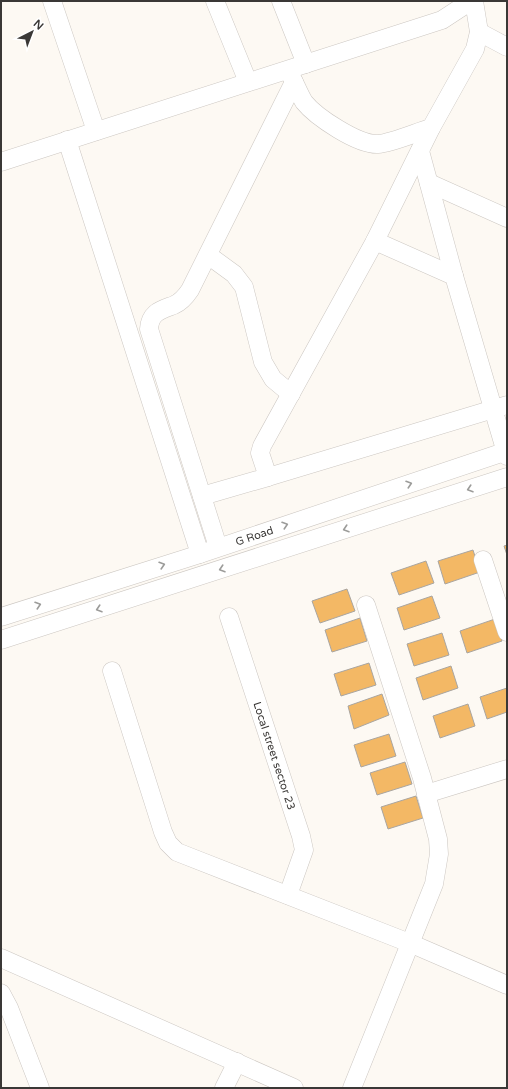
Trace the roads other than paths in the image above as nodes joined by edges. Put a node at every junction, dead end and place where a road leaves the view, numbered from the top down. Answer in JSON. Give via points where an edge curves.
{"nodes":[{"id":1,"x":52,"y":1,"type":"edge"},
{"id":2,"x":215,"y":1,"type":"edge"},
{"id":3,"x":280,"y":1,"type":"edge"},
{"id":4,"x":473,"y":1,"type":"edge"},
{"id":5,"x":479,"y":32,"type":"junction"},
{"id":6,"x":507,"y":47,"type":"edge"},
{"id":7,"x":306,"y":64,"type":"junction"},
{"id":8,"x":291,"y":76,"type":"junction"},
{"id":9,"x":248,"y":82,"type":"junction"},
{"id":10,"x":431,"y":128,"type":"junction"},
{"id":11,"x":96,"y":131,"type":"junction"},
{"id":12,"x":67,"y":140,"type":"junction"},
{"id":13,"x":420,"y":150,"type":"junction"},
{"id":14,"x":1,"y":162,"type":"edge"},
{"id":15,"x":429,"y":183,"type":"junction"},
{"id":16,"x":507,"y":218,"type":"edge"},
{"id":17,"x":375,"y":241,"type":"junction"},
{"id":18,"x":208,"y":254,"type":"junction"},
{"id":19,"x":454,"y":276,"type":"junction"},
{"id":20,"x":291,"y":394,"type":"junction"},
{"id":21,"x":500,"y":407,"type":"edge"},
{"id":22,"x":507,"y":453,"type":"edge"},
{"id":23,"x":268,"y":477,"type":"junction"},
{"id":24,"x":507,"y":477,"type":"edge"},
{"id":25,"x":202,"y":496,"type":"junction"},
{"id":26,"x":218,"y":547,"type":"junction"},
{"id":27,"x":200,"y":554,"type":"junction"},
{"id":28,"x":483,"y":560,"type":"dead end"},
{"id":29,"x":366,"y":605,"type":"dead end"},
{"id":30,"x":1,"y":617,"type":"edge"},
{"id":31,"x":229,"y":617,"type":"dead end"},
{"id":32,"x":507,"y":632,"type":"edge"},
{"id":33,"x":1,"y":640,"type":"edge"},
{"id":34,"x":112,"y":671,"type":"dead end"},
{"id":35,"x":507,"y":768,"type":"edge"},
{"id":36,"x":426,"y":794,"type":"junction"},
{"id":37,"x":288,"y":895,"type":"junction"},
{"id":38,"x":412,"y":944,"type":"junction"},
{"id":39,"x":1,"y":958,"type":"edge"},
{"id":40,"x":507,"y":985,"type":"edge"},
{"id":41,"x":1,"y":993,"type":"edge"},
{"id":42,"x":237,"y":1062,"type":"junction"},
{"id":43,"x":40,"y":1088,"type":"edge"},
{"id":44,"x":224,"y":1088,"type":"edge"},
{"id":45,"x":294,"y":1088,"type":"edge"},
{"id":46,"x":352,"y":1088,"type":"edge"}],
"edges":[{"from":1,"to":11,"type":"street"},
{"from":2,"to":9,"type":"street"},
{"from":3,"to":7,"type":"street"},
{"from":4,"to":5,"type":"street"},
{"from":4,"to":7,"type":"street","via":[[442,20]]},
{"from":5,"to":6,"type":"street"},
{"from":5,"to":10,"type":"street","via":[[475,49]]},
{"from":7,"to":8,"type":"street"},
{"from":8,"to":9,"type":"street"},
{"from":8,"to":10,"type":"street","via":[[311,110],[358,139],[379,144]]},
{"from":8,"to":18,"type":"street"},
{"from":9,"to":11,"type":"street"},
{"from":10,"to":13,"type":"street"},
{"from":11,"to":12,"type":"street"},
{"from":12,"to":14,"type":"street"},
{"from":12,"to":27,"type":"street"},
{"from":13,"to":15,"type":"street"},
{"from":13,"to":17,"type":"street"},
{"from":15,"to":16,"type":"street"},
{"from":15,"to":19,"type":"street"},
{"from":17,"to":19,"type":"street"},
{"from":17,"to":20,"type":"street"},
{"from":18,"to":20,"type":"street","via":[[234,274],[244,286],[263,362],[273,379]]},
{"from":18,"to":25,"type":"street","via":[[184,298],[160,309],[149,321],[149,328]]},
{"from":19,"to":21,"type":"street"},
{"from":20,"to":23,"type":"street","via":[[260,453]]},
{"from":21,"to":22,"type":"street"},
{"from":21,"to":23,"type":"street"},
{"from":26,"to":22,"type":"street","name":"G Road","one_way":true},
{"from":23,"to":25,"type":"street"},
{"from":24,"to":33,"type":"street","name":"G Road","one_way":true},
{"from":25,"to":26,"type":"street"},
{"from":26,"to":27,"type":"street","name":"G Road"},
{"from":30,"to":27,"type":"street","name":"G Road","one_way":true},
{"from":28,"to":32,"type":"street"},
{"from":29,"to":36,"type":"street"},
{"from":31,"to":37,"type":"street","name":"Local street sector 23","via":[[304,850]]},
{"from":34,"to":37,"type":"street","via":[[168,844],[177,852]]},
{"from":35,"to":36,"type":"street"},
{"from":36,"to":38,"type":"street","via":[[438,839],[439,854],[434,884]]},
{"from":37,"to":38,"type":"street"},
{"from":38,"to":40,"type":"street"},
{"from":38,"to":46,"type":"street"},
{"from":39,"to":42,"type":"street"},
{"from":41,"to":43,"type":"street"},
{"from":42,"to":44,"type":"street"},
{"from":42,"to":45,"type":"street"}]}
